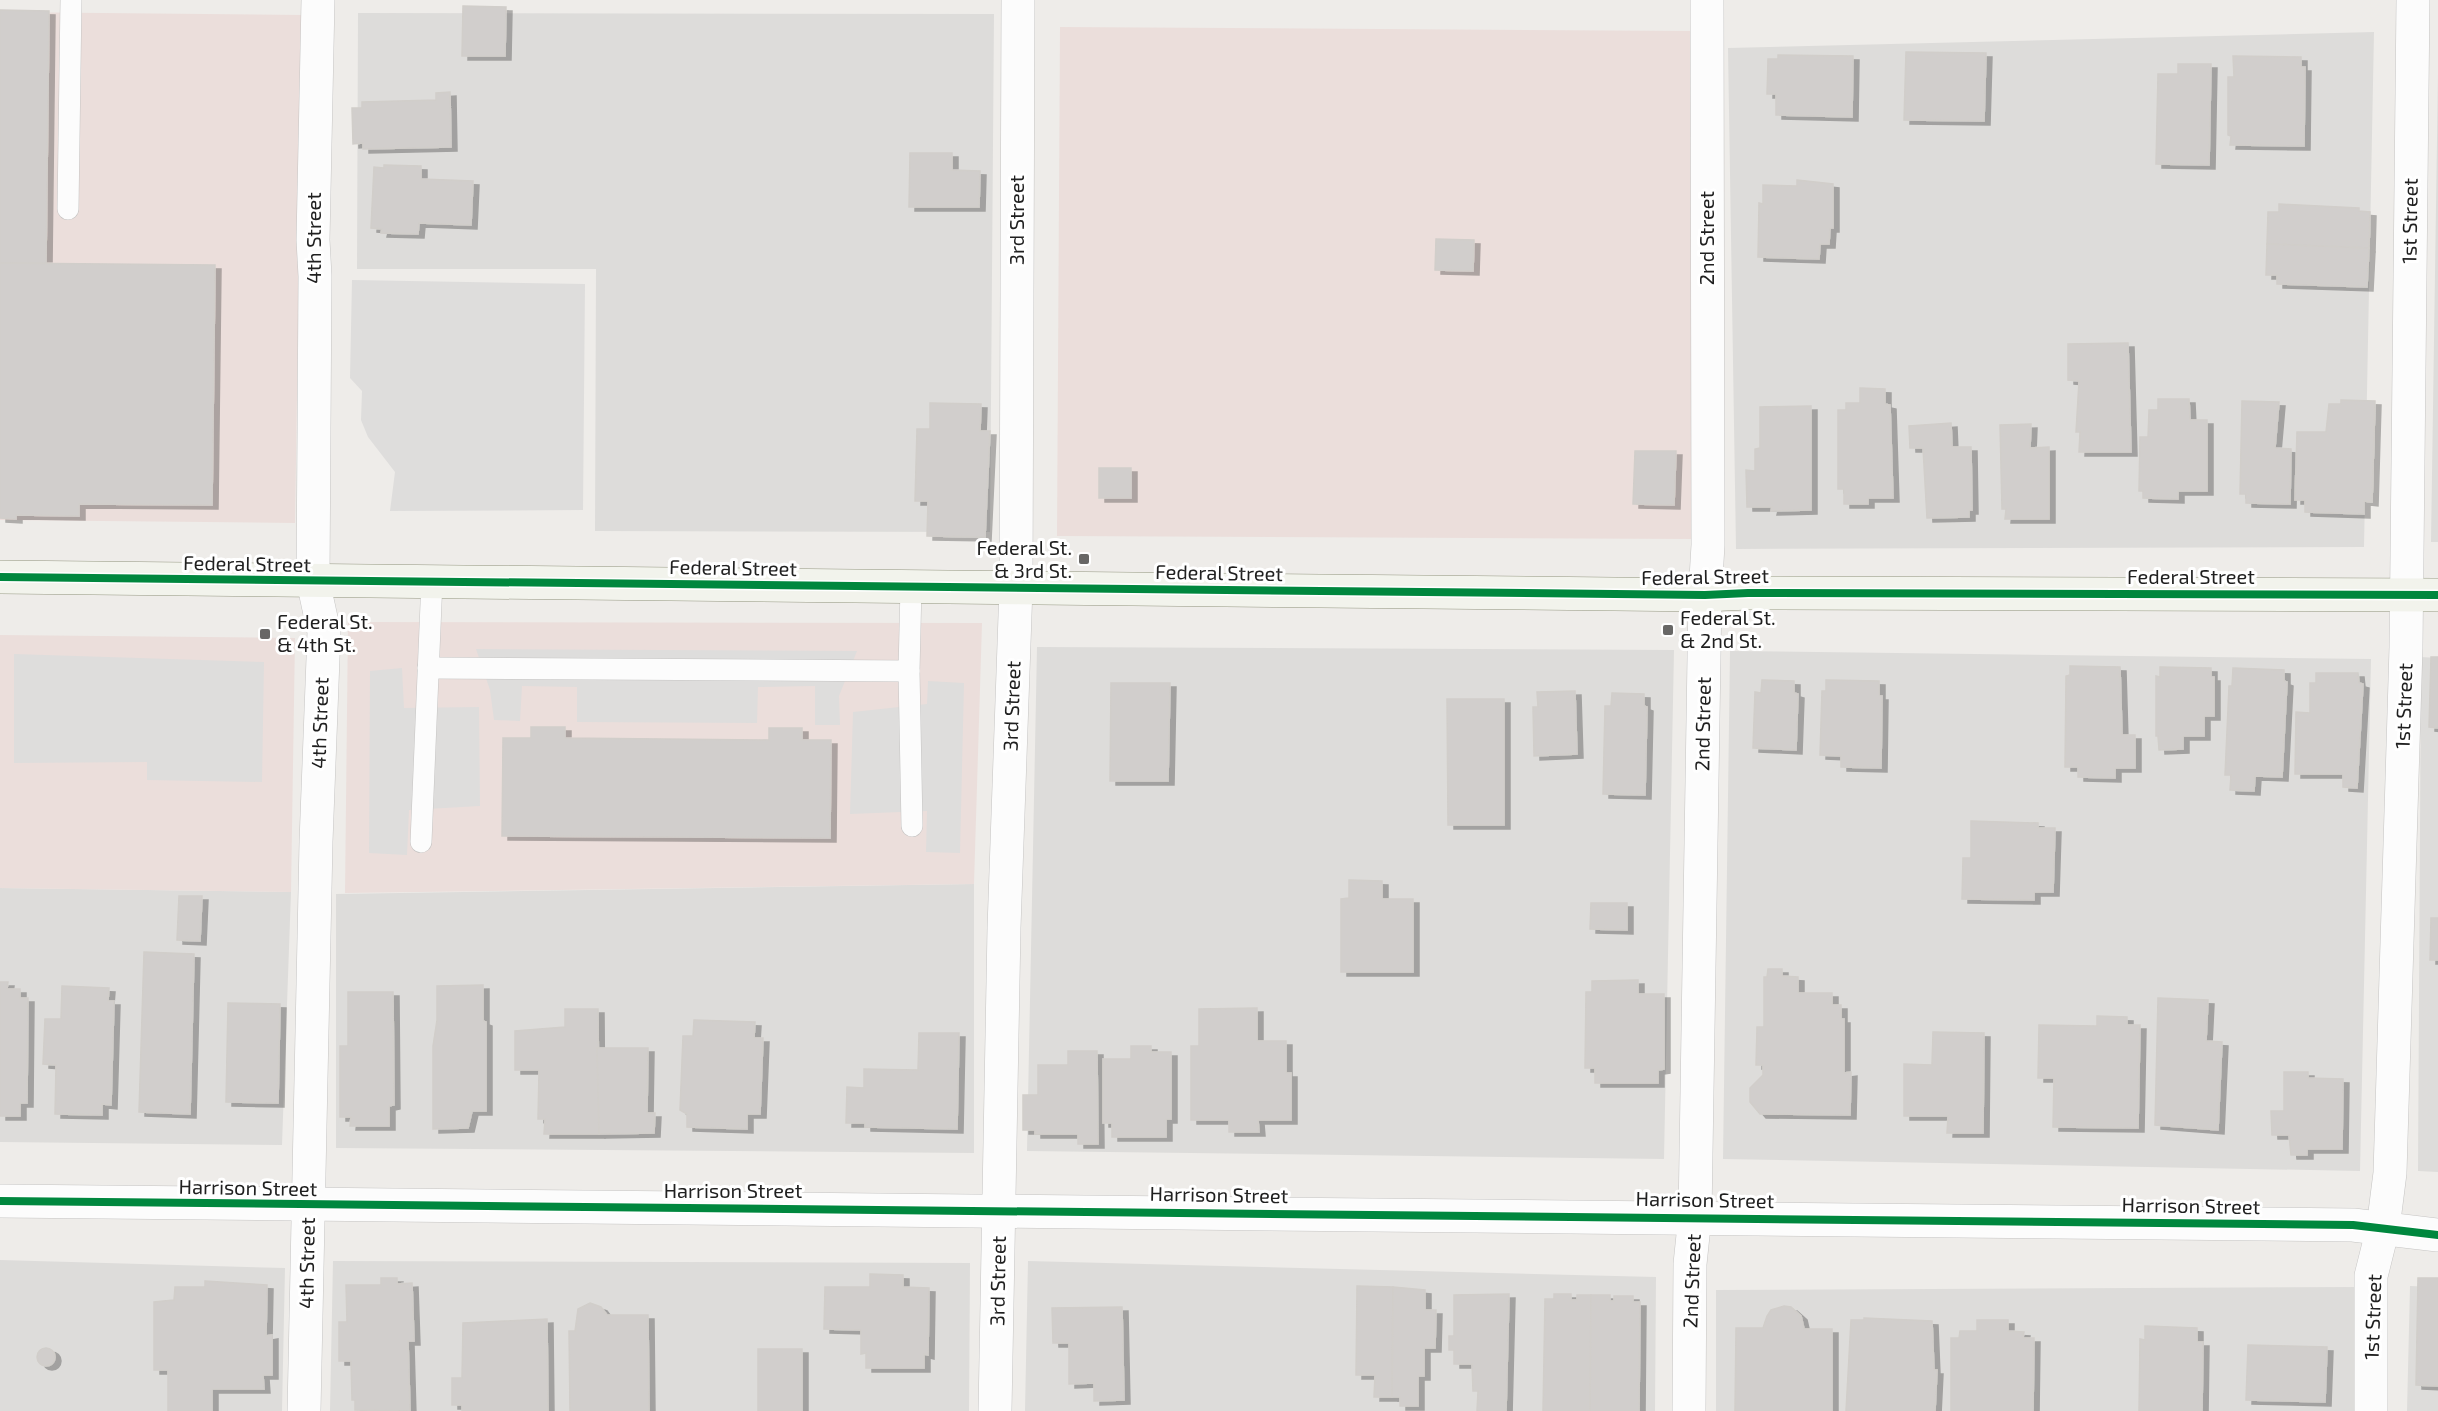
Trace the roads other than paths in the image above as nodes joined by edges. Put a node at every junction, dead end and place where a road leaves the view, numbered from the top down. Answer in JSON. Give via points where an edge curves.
{"nodes":[{"id":1,"x":70,"y":0,"type":"edge"},
{"id":2,"x":318,"y":0,"type":"edge"},
{"id":3,"x":1018,"y":0,"type":"edge"},
{"id":4,"x":1707,"y":0,"type":"edge"},
{"id":5,"x":2413,"y":0,"type":"edge"},
{"id":6,"x":68,"y":209,"type":"dead end"},
{"id":7,"x":0,"y":577,"type":"edge"},
{"id":8,"x":432,"y":580,"type":"junction"},
{"id":9,"x":313,"y":581,"type":"junction"},
{"id":10,"x":911,"y":586,"type":"junction"},
{"id":11,"x":1016,"y":587,"type":"junction"},
{"id":12,"x":1705,"y":595,"type":"junction"},
{"id":13,"x":2422,"y":595,"type":"edge"},
{"id":14,"x":428,"y":668,"type":"junction"},
{"id":15,"x":909,"y":671,"type":"junction"},
{"id":16,"x":912,"y":826,"type":"dead end"},
{"id":17,"x":420,"y":842,"type":"dead end"},
{"id":18,"x":0,"y":1201,"type":"edge"},
{"id":19,"x":308,"y":1205,"type":"junction"},
{"id":20,"x":999,"y":1210,"type":"junction"},
{"id":21,"x":1695,"y":1216,"type":"junction"},
{"id":22,"x":2383,"y":1228,"type":"junction"},
{"id":23,"x":2438,"y":1234,"type":"edge"},
{"id":24,"x":304,"y":1411,"type":"edge"},
{"id":25,"x":995,"y":1411,"type":"edge"},
{"id":26,"x":1689,"y":1411,"type":"edge"},
{"id":27,"x":2370,"y":1411,"type":"edge"}],
"edges":[{"from":1,"to":6,"type":"lane"},
{"from":2,"to":9,"type":"street","name":"4th Street"},
{"from":3,"to":11,"type":"street","name":"3rd Street"},
{"from":4,"to":12,"type":"street","name":"2nd Street"},
{"from":5,"to":13,"type":"street","name":"1st Street"},
{"from":7,"to":9,"type":"street","name":"Federal Street"},
{"from":8,"to":9,"type":"street","name":"Federal Street"},
{"from":8,"to":10,"type":"street","name":"Federal Street"},
{"from":8,"to":14,"type":"lane"},
{"from":9,"to":19,"type":"street","name":"4th Street","via":[[324,632]]},
{"from":10,"to":11,"type":"street","name":"Federal Street"},
{"from":10,"to":15,"type":"lane"},
{"from":11,"to":12,"type":"street","name":"Federal Street"},
{"from":11,"to":20,"type":"street","name":"3rd Street"},
{"from":12,"to":13,"type":"street","name":"Federal Street"},
{"from":12,"to":21,"type":"street","name":"2nd Street"},
{"from":13,"to":22,"type":"street","name":"1st Street","via":[[2390,1173]]},
{"from":14,"to":15,"type":"lane"},
{"from":14,"to":17,"type":"lane"},
{"from":15,"to":16,"type":"lane"},
{"from":18,"to":19,"type":"street","name":"Harrison Street"},
{"from":19,"to":20,"type":"street","name":"Harrison Street"},
{"from":19,"to":24,"type":"street","name":"4th Street"},
{"from":20,"to":21,"type":"street","name":"Harrison Street"},
{"from":20,"to":25,"type":"street","name":"3rd Street"},
{"from":21,"to":22,"type":"street","name":"Harrison Street"},
{"from":21,"to":26,"type":"street","name":"2nd Street","via":[[1690,1264]]},
{"from":22,"to":23,"type":"street","name":"Harrison Street"},
{"from":22,"to":27,"type":"street","name":"1st Street","via":[[2372,1276]]}]}
